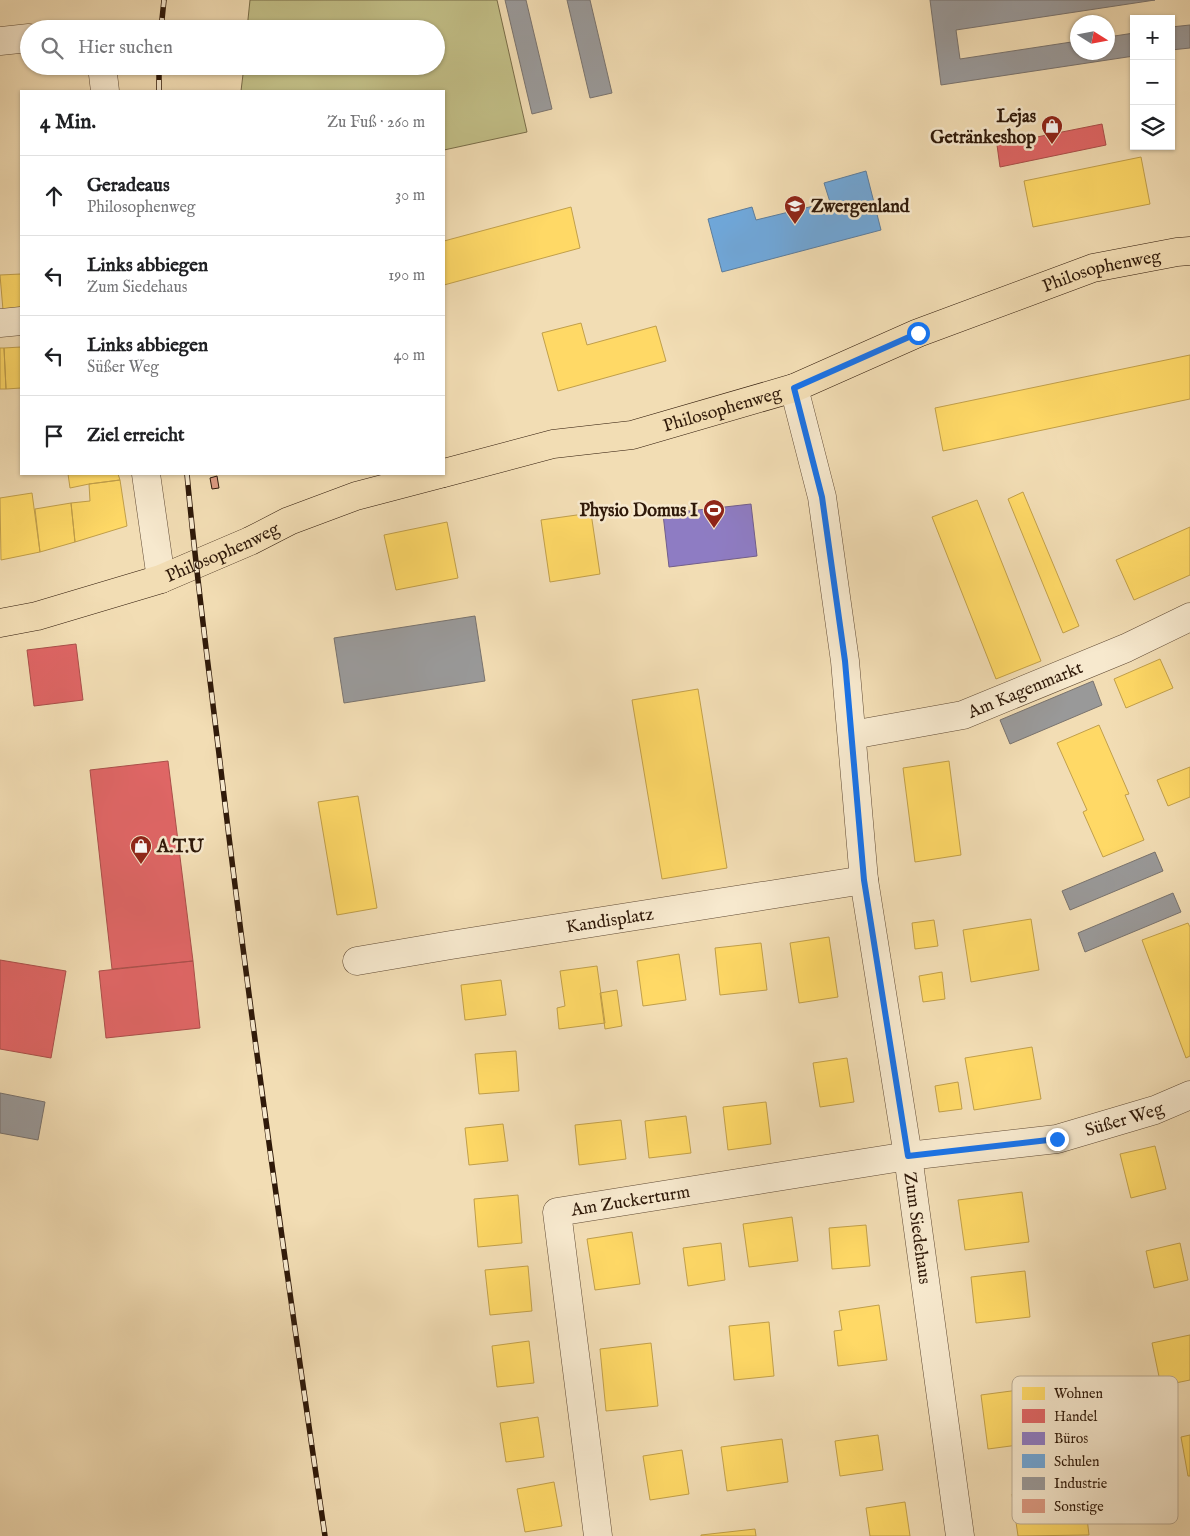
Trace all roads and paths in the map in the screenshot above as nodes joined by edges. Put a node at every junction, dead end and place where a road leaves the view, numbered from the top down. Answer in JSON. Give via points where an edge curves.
{"nodes":[{"id":1,"x":20,"y":39,"type":"edge"},
{"id":2,"x":0,"y":41,"type":"edge"},
{"id":3,"x":103,"y":75,"type":"edge"},
{"id":4,"x":105,"y":90,"type":"edge"},
{"id":5,"x":1190,"y":251,"type":"edge"},
{"id":6,"x":20,"y":321,"type":"edge"},
{"id":7,"x":0,"y":323,"type":"edge"},
{"id":8,"x":794,"y":388,"type":"junction"},
{"id":9,"x":445,"y":472,"type":"edge"},
{"id":10,"x":146,"y":475,"type":"edge"},
{"id":11,"x":435,"y":475,"type":"edge"},
{"id":12,"x":161,"y":580,"type":"junction"},
{"id":13,"x":1190,"y":617,"type":"edge"},
{"id":14,"x":0,"y":623,"type":"edge"},
{"id":15,"x":852,"y":735,"type":"junction"},
{"id":16,"x":864,"y":880,"type":"junction"},
{"id":17,"x":357,"y":961,"type":"dead end"},
{"id":18,"x":1190,"y":1095,"type":"edge"},
{"id":19,"x":908,"y":1156,"type":"junction"},
{"id":20,"x":598,"y":1536,"type":"edge"},
{"id":21,"x":960,"y":1536,"type":"edge"}],
"edges":[{"from":1,"to":2,"type":"street"},
{"from":3,"to":4,"type":"street"},
{"from":5,"to":8,"type":"main road","name":"Philosophenweg","via":[[1093,268],[918,333]]},
{"from":6,"to":7,"type":"street"},
{"from":8,"to":9,"type":"main road","name":"Philosophenweg","via":[[632,435],[553,444]]},
{"from":8,"to":15,"type":"street","name":"Zum Siedehaus","via":[[822,497]]},
{"from":10,"to":12,"type":"street"},
{"from":11,"to":12,"type":"main road","name":"Philosophenweg","via":[[356,496],[289,521]]},
{"from":12,"to":14,"type":"main road","name":"Philosophenweg","via":[[37,616]]},
{"from":13,"to":15,"type":"street","name":"Am Kagenmarkt","via":[[1126,648],[963,715]]},
{"from":15,"to":16,"type":"street","name":"Zum Siedehaus"},
{"from":16,"to":17,"type":"street","name":"Kandisplatz"},
{"from":16,"to":19,"type":"street","name":"Zum Siedehaus"},
{"from":18,"to":19,"type":"street","name":"Süßer Weg","via":[[1155,1110],[1057,1139]]},
{"from":19,"to":20,"type":"street","name":"Am Zuckerturm","via":[[557,1212]]},
{"from":19,"to":21,"type":"street","name":"Zum Siedehaus"}]}
